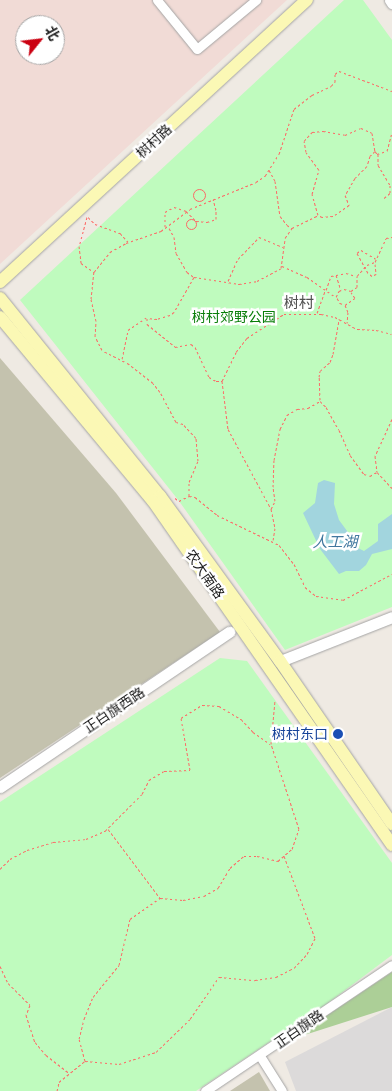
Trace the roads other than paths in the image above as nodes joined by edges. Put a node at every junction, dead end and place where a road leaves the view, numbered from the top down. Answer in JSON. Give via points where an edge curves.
{"nodes":[{"id":1,"x":157,"y":0,"type":"edge"},
{"id":2,"x":256,"y":0,"type":"edge"},
{"id":3,"x":307,"y":0,"type":"edge"},
{"id":4,"x":390,"y":0,"type":"edge"},
{"id":5,"x":392,"y":3,"type":"edge"},
{"id":6,"x":0,"y":282,"type":"edge"},
{"id":7,"x":0,"y":298,"type":"edge"},
{"id":8,"x":0,"y":317,"type":"edge"},
{"id":9,"x":392,"y":616,"type":"edge"},
{"id":10,"x":229,"y":632,"type":"dead end"},
{"id":11,"x":280,"y":661,"type":"junction"},
{"id":12,"x":0,"y":787,"type":"edge"},
{"id":13,"x":392,"y":824,"type":"edge"},
{"id":14,"x":392,"y":845,"type":"edge"},
{"id":15,"x":392,"y":965,"type":"edge"},
{"id":16,"x":260,"y":1056,"type":"junction"},
{"id":17,"x":205,"y":1091,"type":"edge"},
{"id":18,"x":282,"y":1091,"type":"edge"}],
"edges":[{"from":1,"to":2,"type":"street","via":[[197,49]]},
{"from":3,"to":6,"type":"main road","name":"树村路"},
{"from":4,"to":5,"type":"street"},
{"from":7,"to":11,"type":"main road","name":"农大南路","via":[[160,496]]},
{"from":8,"to":14,"type":"main road","name":"农大南路","via":[[152,501]]},
{"from":9,"to":11,"type":"street"},
{"from":10,"to":12,"type":"street","name":"正白旗西路"},
{"from":11,"to":13,"type":"main road","name":"农大南路"},
{"from":15,"to":16,"type":"street","name":"正白旗路"},
{"from":16,"to":17,"type":"street","name":"正白旗路"},
{"from":16,"to":18,"type":"street"}]}
